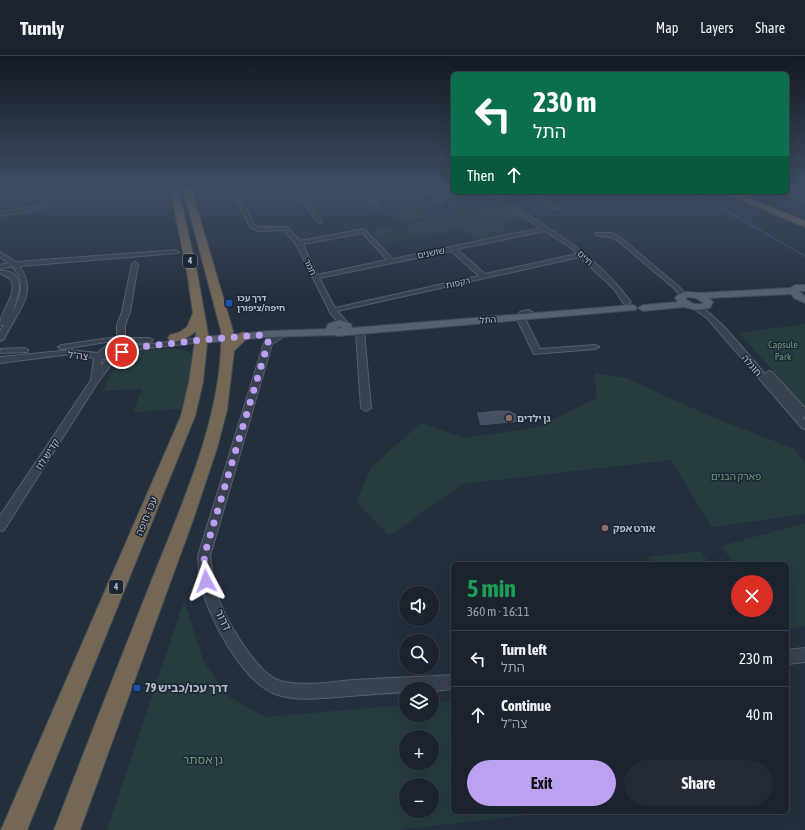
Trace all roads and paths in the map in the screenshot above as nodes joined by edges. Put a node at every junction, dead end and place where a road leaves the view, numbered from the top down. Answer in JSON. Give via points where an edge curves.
{"nodes":[{"id":1,"x":181,"y":224,"type":"edge"},
{"id":2,"x":198,"y":224,"type":"edge"},
{"id":3,"x":251,"y":224,"type":"edge"},
{"id":4,"x":539,"y":224,"type":"edge"},
{"id":5,"x":546,"y":229,"type":"junction"},
{"id":6,"x":598,"y":234,"type":"dead end"},
{"id":7,"x":299,"y":243,"type":"junction"},
{"id":8,"x":452,"y":248,"type":"junction"},
{"id":9,"x":176,"y":252,"type":"dead end"},
{"id":10,"x":582,"y":255,"type":"junction"},
{"id":11,"x":2,"y":256,"type":"edge"},
{"id":12,"x":391,"y":261,"type":"junction"},
{"id":13,"x":135,"y":264,"type":"dead end"},
{"id":14,"x":16,"y":266,"type":"junction"},
{"id":15,"x":1,"y":270,"type":"edge"},
{"id":16,"x":315,"y":277,"type":"junction"},
{"id":17,"x":484,"y":277,"type":"junction"},
{"id":18,"x":805,"y":288,"type":"edge"},
{"id":19,"x":793,"y":291,"type":"junction"},
{"id":20,"x":686,"y":296,"type":"junction"},
{"id":21,"x":803,"y":299,"type":"edge"},
{"id":22,"x":722,"y":300,"type":"junction"},
{"id":23,"x":634,"y":304,"type":"junction"},
{"id":24,"x":707,"y":304,"type":"junction"},
{"id":25,"x":697,"y":307,"type":"junction"},
{"id":26,"x":199,"y":311,"type":"junction"},
{"id":27,"x":715,"y":314,"type":"junction"},
{"id":28,"x":524,"y":315,"type":"junction"},
{"id":29,"x":338,"y":324,"type":"junction"},
{"id":30,"x":121,"y":325,"type":"junction"},
{"id":31,"x":0,"y":327,"type":"edge"},
{"id":32,"x":360,"y":330,"type":"junction"},
{"id":33,"x":244,"y":336,"type":"joint"},
{"id":34,"x":0,"y":339,"type":"edge"},
{"id":35,"x":263,"y":339,"type":"junction"},
{"id":36,"x":121,"y":340,"type":"junction"},
{"id":37,"x":146,"y":340,"type":"junction"},
{"id":38,"x":227,"y":340,"type":"junction"},
{"id":39,"x":173,"y":341,"type":"junction"},
{"id":40,"x":202,"y":343,"type":"junction"},
{"id":41,"x":595,"y":347,"type":"dead end"},
{"id":42,"x":110,"y":348,"type":"junction"},
{"id":43,"x":0,"y":353,"type":"edge"},
{"id":44,"x":99,"y":357,"type":"junction"},
{"id":45,"x":0,"y":360,"type":"edge"},
{"id":46,"x":94,"y":383,"type":"junction"},
{"id":47,"x":366,"y":408,"type":"dead end"},
{"id":48,"x":805,"y":414,"type":"edge"},
{"id":49,"x":805,"y":426,"type":"edge"},
{"id":50,"x":0,"y":526,"type":"edge"},
{"id":51,"x":805,"y":655,"type":"edge"},
{"id":52,"x":789,"y":657,"type":"edge"},
{"id":53,"x":451,"y":682,"type":"edge"},
{"id":54,"x":78,"y":799,"type":"junction"},
{"id":55,"x":14,"y":830,"type":"edge"},
{"id":56,"x":67,"y":830,"type":"edge"},
{"id":57,"x":74,"y":830,"type":"edge"}],
"edges":[{"from":1,"to":26,"type":"highway","name":"עכו - חיפה","number":"4"},
{"from":2,"to":38,"type":"highway","number":"4"},
{"from":3,"to":7,"type":"street","name":"תמר","via":[[252,227],[259,228],[285,228]]},
{"from":4,"to":5,"type":"street","name":"חיים"},
{"from":5,"to":8,"type":"street","name":"שושנים"},
{"from":5,"to":10,"type":"street","name":"חיים"},
{"from":6,"to":20,"type":"street","via":[[611,235],[619,239]]},
{"from":7,"to":12,"type":"street","via":[[364,231]]},
{"from":7,"to":16,"type":"street","name":"תמר"},
{"from":8,"to":12,"type":"street","name":"שושנים"},
{"from":8,"to":17,"type":"street"},
{"from":9,"to":14,"type":"street"},
{"from":10,"to":17,"type":"street","name":"רקפות"},
{"from":10,"to":23,"type":"street","name":"חיים"},
{"from":11,"to":14,"type":"street"},
{"from":11,"to":15,"type":"street"},
{"from":12,"to":16,"type":"street","name":"שושנים"},
{"from":13,"to":30,"type":"street"},
{"from":14,"to":15,"type":"street"},
{"from":14,"to":34,"type":"street","via":[[23,278],[23,295]]},
{"from":15,"to":31,"type":"street","via":[[13,277],[16,283],[15,294]]},
{"from":16,"to":29,"type":"street","name":"תמר"},
{"from":17,"to":29,"type":"street","name":"רקפות"},
{"from":18,"to":19,"type":"main road","name":"התל","via":[[795,288]]},
{"from":19,"to":20,"type":"main road","name":"התל"},
{"from":19,"to":21,"type":"main road"},
{"from":20,"to":23,"type":"main road","name":"התל"},
{"from":20,"to":24,"type":"main road"},
{"from":20,"to":25,"type":"main road"},
{"from":21,"to":22,"type":"main road"},
{"from":22,"to":24,"type":"main road"},
{"from":22,"to":27,"type":"main road","via":[[713,309]]},
{"from":23,"to":28,"type":"main road","name":"התל"},
{"from":24,"to":25,"type":"main road"},
{"from":24,"to":27,"type":"street","name":"חוגלה"},
{"from":25,"to":49,"type":"street","name":"חוגלה","via":[[710,316]]},
{"from":26,"to":39,"type":"highway","via":[[194,327]]},
{"from":26,"to":40,"type":"highway","name":"עכו - חיפה","number":"4"},
{"from":27,"to":48,"type":"street","name":"חוגלה"},
{"from":28,"to":29,"type":"main road","name":"התל"},
{"from":28,"to":32,"type":"main road","name":"התל"},
{"from":28,"to":41,"type":"street","via":[[537,352]]},
{"from":29,"to":32,"type":"main road","name":"התל"},
{"from":29,"to":35,"type":"main road","name":"התל"},
{"from":29,"to":38,"type":"main road","name":"התל"},
{"from":30,"to":36,"type":"street"},
{"from":30,"to":42,"type":"street","name":"קדיש לוז"},
{"from":32,"to":47,"type":"street"},
{"from":33,"to":35,"type":"main road","name":"התל"},
{"from":33,"to":38,"type":"highway","via":[[237,340]]},
{"from":35,"to":53,"type":"street","name":"דרור","via":[[204,556],[206,581],[238,651],[254,671],[266,682],[278,688],[311,691]]},
{"from":36,"to":37,"type":"street","name":"צה\"ל"},
{"from":36,"to":42,"type":"street","name":"צה\"ל","via":[[113,339]]},
{"from":37,"to":39,"type":"street","name":"צה\"ל"},
{"from":37,"to":42,"type":"street"},
{"from":38,"to":40,"type":"main road","name":"צה\"ל"},
{"from":38,"to":54,"type":"highway","number":"4","via":[[220,410],[209,448]]},
{"from":39,"to":40,"type":"street","name":"צה\"ל"},
{"from":39,"to":40,"type":"highway","via":[[192,346],[198,351]]},
{"from":39,"to":42,"type":"street","name":"צה\"ל","via":[[140,347]]},
{"from":40,"to":55,"type":"highway","name":"עכו - חיפה","number":"4","via":[[188,416]]},
{"from":42,"to":43,"type":"street","name":"צה\"ל","via":[[77,345]]},
{"from":42,"to":44,"type":"street","name":"צה\"ל"},
{"from":42,"to":46,"type":"street","name":"קדיש לוז"},
{"from":44,"to":45,"type":"street","name":"צה\"ל","via":[[71,352]]},
{"from":44,"to":46,"type":"street","name":"קדיש לוז"},
{"from":46,"to":50,"type":"street","name":"קדיש לוז"},
{"from":51,"to":52,"type":"street"},
{"from":54,"to":56,"type":"highway","number":"4"},
{"from":54,"to":57,"type":"highway"}]}
